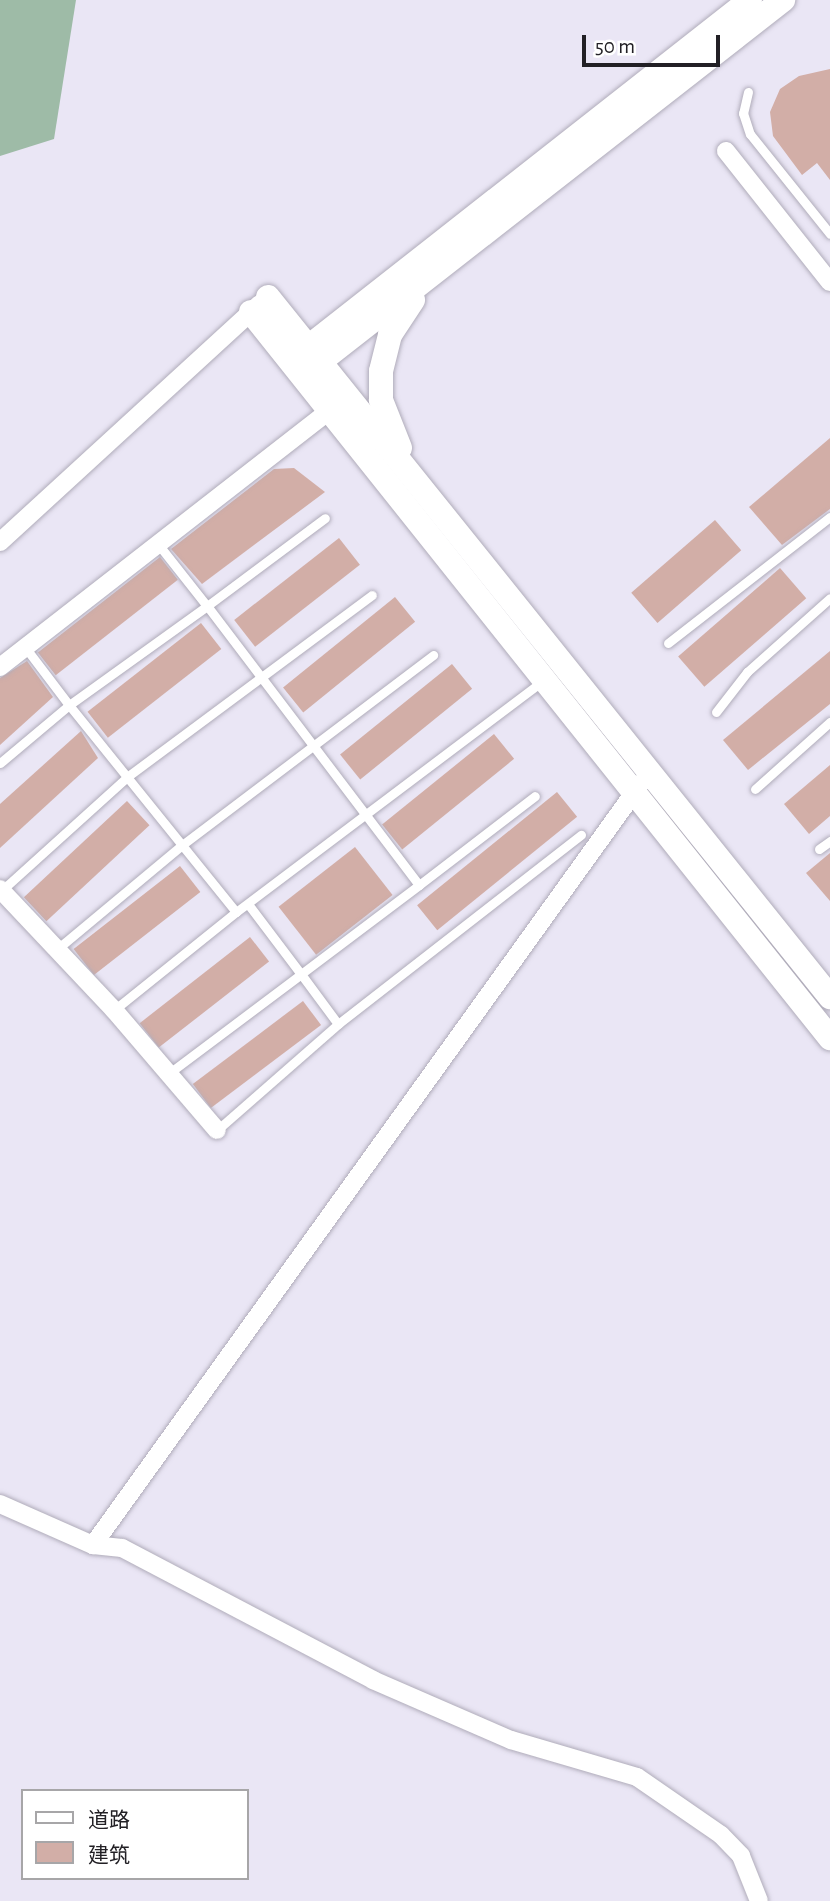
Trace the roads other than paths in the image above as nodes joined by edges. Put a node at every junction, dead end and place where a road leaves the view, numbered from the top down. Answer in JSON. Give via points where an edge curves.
{"nodes":[{"id":1,"x":751,"y":0,"type":"edge"},
{"id":2,"x":783,"y":0,"type":"edge"},
{"id":3,"x":748,"y":92,"type":"dead end"},
{"id":4,"x":726,"y":151,"type":"dead end"},
{"id":5,"x":830,"y":234,"type":"edge"},
{"id":6,"x":437,"y":271,"type":"junction"},
{"id":7,"x":830,"y":282,"type":"edge"},
{"id":8,"x":259,"y":305,"type":"joint"},
{"id":9,"x":305,"y":362,"type":"junction"},
{"id":10,"x":329,"y":411,"type":"junction"},
{"id":11,"x":430,"y":500,"type":"junction"},
{"id":12,"x":830,"y":517,"type":"edge"},
{"id":13,"x":325,"y":518,"type":"dead end"},
{"id":14,"x":0,"y":542,"type":"edge"},
{"id":15,"x":158,"y":544,"type":"junction"},
{"id":16,"x":372,"y":594,"type":"dead end"},
{"id":17,"x":830,"y":598,"type":"edge"},
{"id":18,"x":207,"y":606,"type":"junction"},
{"id":19,"x":668,"y":643,"type":"dead end"},
{"id":20,"x":25,"y":647,"type":"junction"},
{"id":21,"x":433,"y":655,"type":"dead end"},
{"id":22,"x":563,"y":665,"type":"junction"},
{"id":23,"x":0,"y":667,"type":"edge"},
{"id":24,"x":261,"y":677,"type":"junction"},
{"id":25,"x":543,"y":681,"type":"junction"},
{"id":26,"x":69,"y":705,"type":"junction"},
{"id":27,"x":716,"y":712,"type":"dead end"},
{"id":28,"x":830,"y":722,"type":"edge"},
{"id":29,"x":313,"y":745,"type":"junction"},
{"id":30,"x":0,"y":763,"type":"edge"},
{"id":31,"x":648,"y":773,"type":"junction"},
{"id":32,"x":127,"y":777,"type":"junction"},
{"id":33,"x":755,"y":789,"type":"dead end"},
{"id":34,"x":633,"y":794,"type":"junction"},
{"id":35,"x":535,"y":796,"type":"dead end"},
{"id":36,"x":367,"y":816,"type":"junction"},
{"id":37,"x":581,"y":835,"type":"dead end"},
{"id":38,"x":830,"y":841,"type":"edge"},
{"id":39,"x":182,"y":845,"type":"junction"},
{"id":40,"x":819,"y":849,"type":"dead end"},
{"id":41,"x":419,"y":885,"type":"junction"},
{"id":42,"x":1,"y":890,"type":"edge"},
{"id":43,"x":248,"y":904,"type":"junction"},
{"id":44,"x":236,"y":912,"type":"junction"},
{"id":45,"x":55,"y":951,"type":"junction"},
{"id":46,"x":301,"y":974,"type":"junction"},
{"id":47,"x":830,"y":997,"type":"edge"},
{"id":48,"x":114,"y":1010,"type":"junction"},
{"id":49,"x":338,"y":1024,"type":"junction"},
{"id":50,"x":830,"y":1038,"type":"edge"},
{"id":51,"x":168,"y":1074,"type":"junction"},
{"id":52,"x":217,"y":1130,"type":"joint"},
{"id":53,"x":0,"y":1504,"type":"edge"},
{"id":54,"x":93,"y":1545,"type":"junction"},
{"id":55,"x":759,"y":1901,"type":"edge"}],
"edges":[{"from":1,"to":9,"type":"street"},
{"from":2,"to":6,"type":"street"},
{"from":3,"to":5,"type":"lane","via":[[743,113],[750,134]]},
{"from":4,"to":7,"type":"street"},
{"from":6,"to":9,"type":"street"},
{"from":6,"to":11,"type":"street","via":[[390,335],[380,387],[393,436]]},
{"from":8,"to":9,"type":"street"},
{"from":8,"to":14,"type":"street"},
{"from":9,"to":10,"type":"street"},
{"from":9,"to":11,"type":"street"},
{"from":10,"to":15,"type":"street"},
{"from":10,"to":25,"type":"street"},
{"from":11,"to":22,"type":"street"},
{"from":12,"to":19,"type":"lane"},
{"from":13,"to":18,"type":"lane"},
{"from":15,"to":18,"type":"lane"},
{"from":15,"to":20,"type":"street"},
{"from":16,"to":24,"type":"lane"},
{"from":17,"to":27,"type":"lane","via":[[747,672]]},
{"from":18,"to":24,"type":"lane"},
{"from":18,"to":26,"type":"lane"},
{"from":20,"to":23,"type":"street"},
{"from":20,"to":26,"type":"lane"},
{"from":21,"to":29,"type":"lane"},
{"from":22,"to":25,"type":"lane"},
{"from":22,"to":31,"type":"street"},
{"from":24,"to":29,"type":"lane"},
{"from":24,"to":32,"type":"lane"},
{"from":25,"to":34,"type":"street"},
{"from":25,"to":36,"type":"lane"},
{"from":26,"to":30,"type":"lane"},
{"from":26,"to":32,"type":"lane"},
{"from":28,"to":33,"type":"lane"},
{"from":29,"to":36,"type":"lane"},
{"from":29,"to":39,"type":"lane"},
{"from":31,"to":34,"type":"street"},
{"from":31,"to":47,"type":"street"},
{"from":32,"to":39,"type":"lane"},
{"from":32,"to":42,"type":"lane"},
{"from":34,"to":50,"type":"street"},
{"from":34,"to":54,"type":"street"},
{"from":35,"to":41,"type":"lane"},
{"from":36,"to":41,"type":"lane"},
{"from":36,"to":43,"type":"lane"},
{"from":37,"to":49,"type":"lane"},
{"from":38,"to":40,"type":"lane"},
{"from":39,"to":44,"type":"lane"},
{"from":39,"to":45,"type":"lane"},
{"from":41,"to":46,"type":"lane"},
{"from":42,"to":45,"type":"street"},
{"from":43,"to":44,"type":"lane"},
{"from":43,"to":46,"type":"lane"},
{"from":44,"to":48,"type":"lane"},
{"from":45,"to":48,"type":"street"},
{"from":46,"to":49,"type":"lane"},
{"from":46,"to":51,"type":"lane"},
{"from":48,"to":51,"type":"street"},
{"from":49,"to":52,"type":"lane"},
{"from":51,"to":52,"type":"street"},
{"from":53,"to":54,"type":"street"},
{"from":54,"to":55,"type":"street","via":[[122,1548],[373,1680],[511,1740],[637,1777],[721,1835],[741,1856]]}]}
